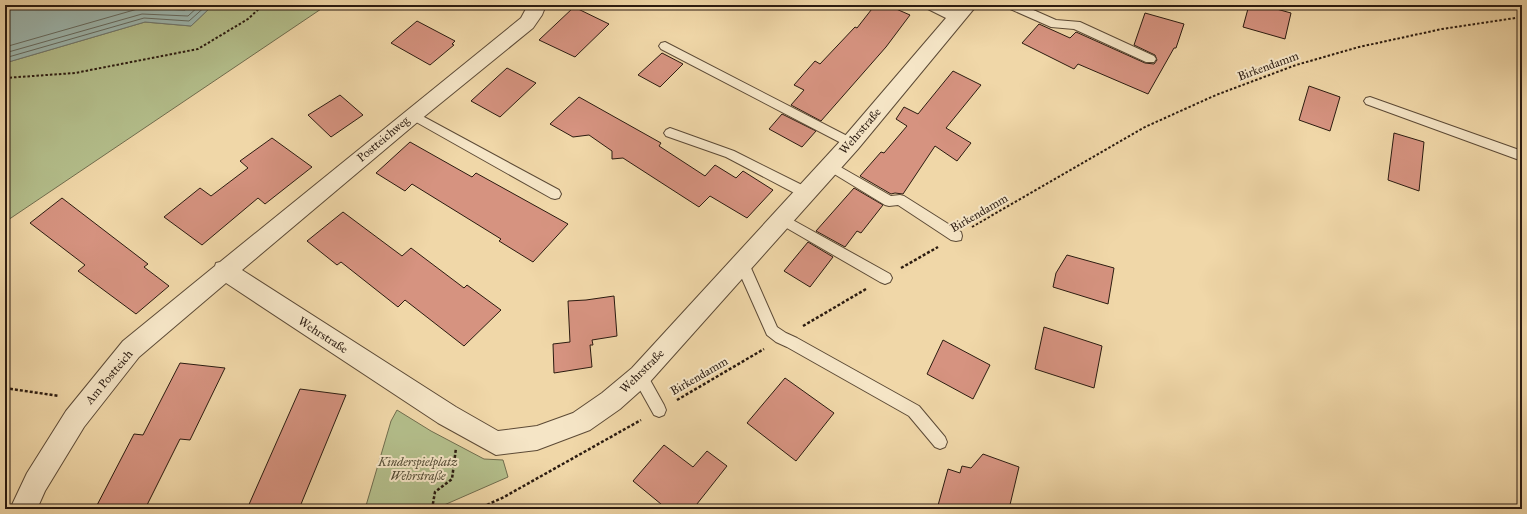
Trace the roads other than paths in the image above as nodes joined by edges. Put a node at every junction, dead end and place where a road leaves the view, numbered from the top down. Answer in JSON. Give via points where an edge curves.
{"nodes":[{"id":1,"x":537,"y":5,"type":"edge"},
{"id":2,"x":934,"y":5,"type":"edge"},
{"id":3,"x":1012,"y":5,"type":"edge"},
{"id":4,"x":963,"y":11,"type":"edge"},
{"id":5,"x":664,"y":46,"type":"dead end"},
{"id":6,"x":1150,"y":59,"type":"dead end"},
{"id":7,"x":1370,"y":100,"type":"dead end"},
{"id":8,"x":412,"y":114,"type":"junction"},
{"id":9,"x":670,"y":132,"type":"dead end"},
{"id":10,"x":851,"y":142,"type":"junction"},
{"id":11,"x":1522,"y":156,"type":"edge"},
{"id":12,"x":830,"y":166,"type":"junction"},
{"id":13,"x":806,"y":193,"type":"junction"},
{"id":14,"x":555,"y":194,"type":"dead end"},
{"id":15,"x":782,"y":219,"type":"junction"},
{"id":16,"x":956,"y":236,"type":"road end"},
{"id":17,"x":742,"y":263,"type":"junction"},
{"id":18,"x":224,"y":270,"type":"junction"},
{"id":19,"x":885,"y":278,"type":"road end"},
{"id":20,"x":640,"y":376,"type":"junction"},
{"id":21,"x":659,"y":410,"type":"road end"},
{"id":22,"x":940,"y":442,"type":"dead end"},
{"id":23,"x":23,"y":509,"type":"edge"}],
"edges":[{"from":1,"to":8,"type":"street","name":"Postteichweg","via":[[527,22]]},
{"from":2,"to":4,"type":"street"},
{"from":3,"to":6,"type":"lane","via":[[1055,24],[1076,25]]},
{"from":4,"to":10,"type":"street","name":"Wehrstraße"},
{"from":5,"to":10,"type":"lane"},
{"from":7,"to":11,"type":"lane"},
{"from":8,"to":14,"type":"lane"},
{"from":8,"to":18,"type":"street","name":"Postteichweg"},
{"from":9,"to":13,"type":"lane","via":[[730,154]]},
{"from":10,"to":12,"type":"street","name":"Wehrstraße"},
{"from":12,"to":13,"type":"street","name":"Wehrstraße"},
{"from":12,"to":16,"type":"lane","via":[[889,201],[900,200]]},
{"from":13,"to":15,"type":"street","name":"Wehrstraße"},
{"from":15,"to":17,"type":"street","name":"Wehrstraße"},
{"from":15,"to":19,"type":"lane"},
{"from":17,"to":20,"type":"street","name":"Wehrstraße"},
{"from":17,"to":22,"type":"lane","via":[[772,331],[914,411]]},
{"from":18,"to":20,"type":"street","name":"Wehrstraße","via":[[448,415],[496,443],[537,438],[581,422]]},
{"from":18,"to":23,"type":"street","name":"Am Postteich","via":[[131,350],[88,401],[36,482]]},
{"from":20,"to":21,"type":"lane"}]}
